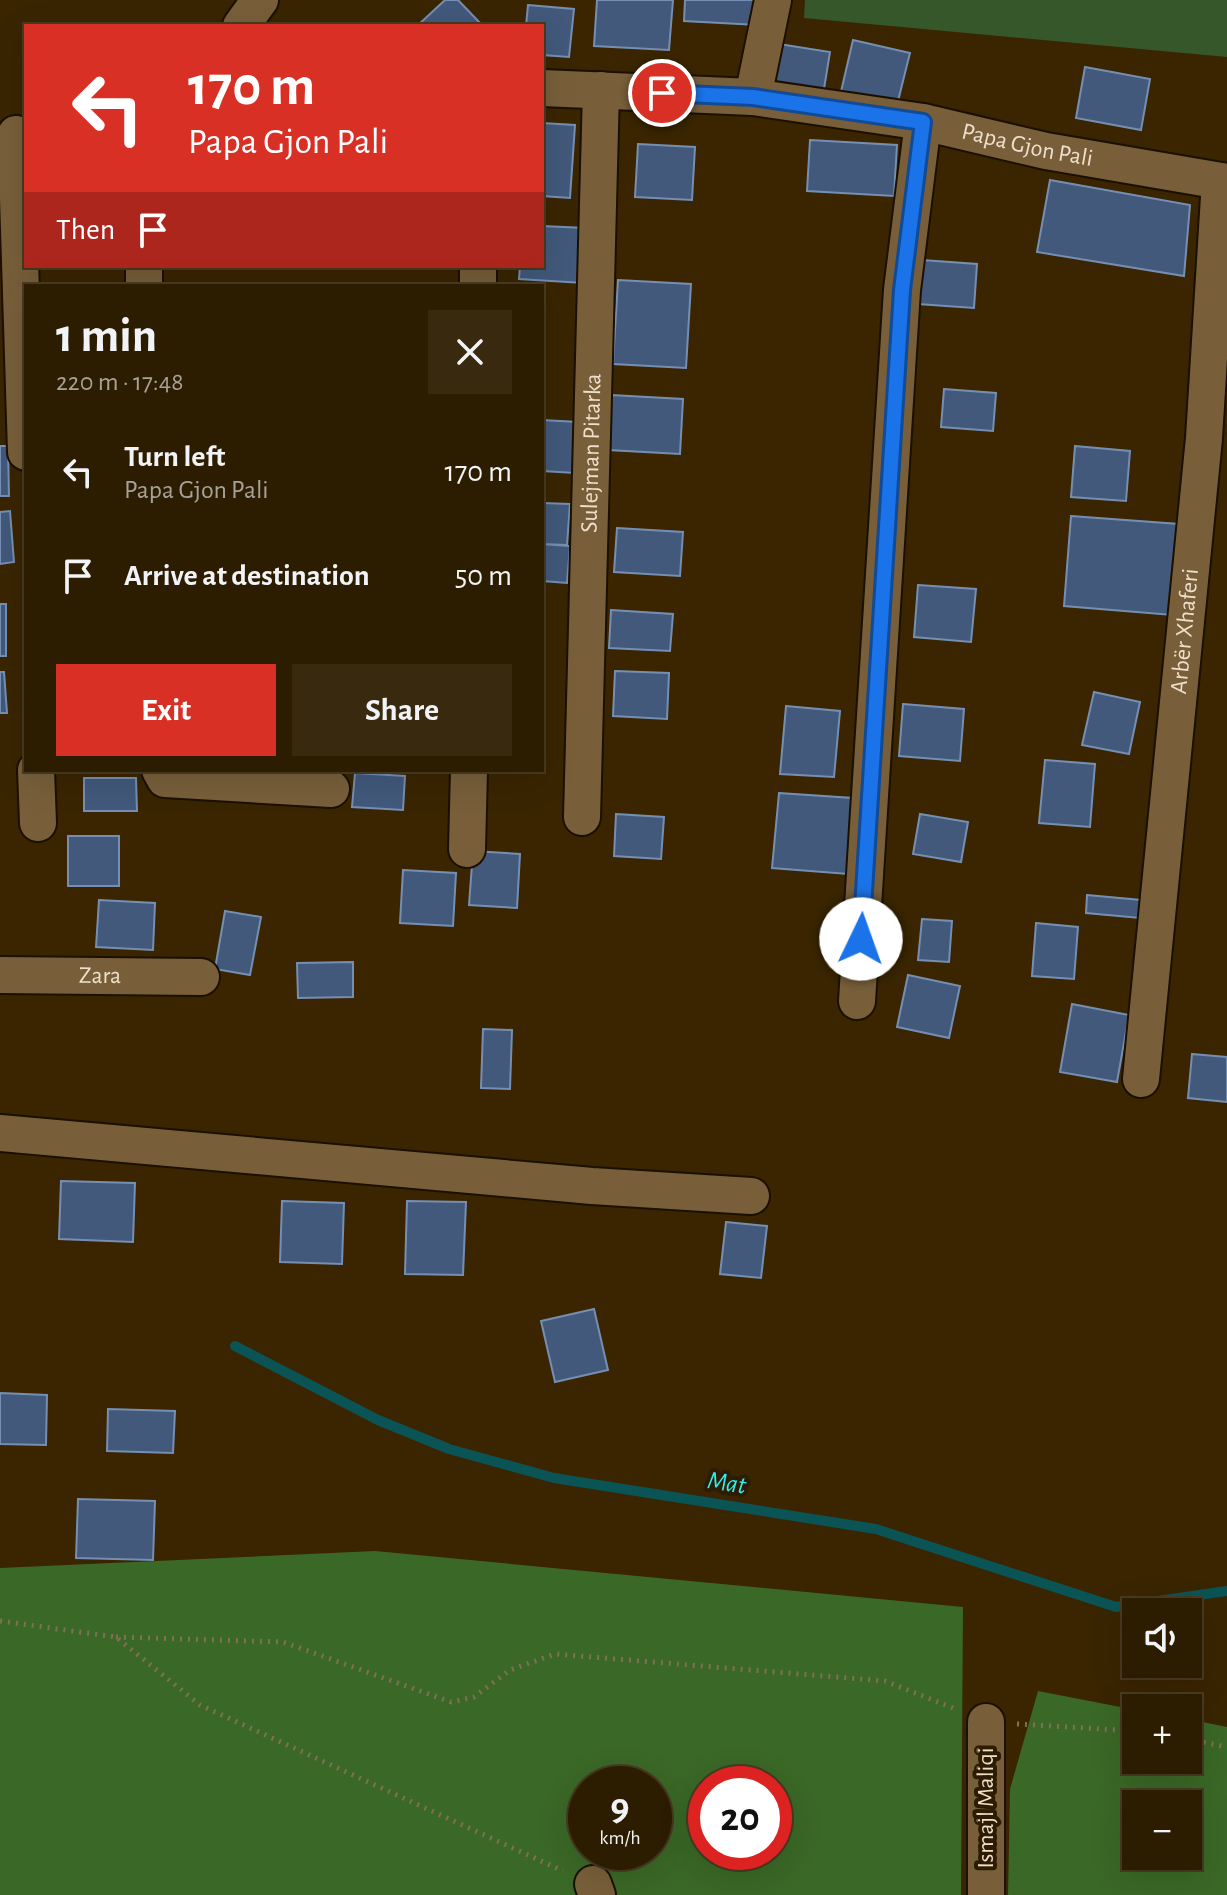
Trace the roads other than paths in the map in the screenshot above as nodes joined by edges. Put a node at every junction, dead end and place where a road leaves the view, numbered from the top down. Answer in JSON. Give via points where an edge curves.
{"nodes":[{"id":1,"x":260,"y":0,"type":"edge"},
{"id":2,"x":773,"y":0,"type":"edge"},
{"id":3,"x":242,"y":24,"type":"edge"},
{"id":4,"x":544,"y":88,"type":"edge"},
{"id":5,"x":601,"y":90,"type":"junction"},
{"id":6,"x":753,"y":97,"type":"junction"},
{"id":7,"x":923,"y":122,"type":"junction"},
{"id":8,"x":14,"y":134,"type":"edge"},
{"id":9,"x":1224,"y":182,"type":"edge"},
{"id":10,"x":24,"y":399,"type":"edge"},
{"id":11,"x":36,"y":772,"type":"edge"},
{"id":12,"x":161,"y":772,"type":"edge"},
{"id":13,"x":469,"y":772,"type":"edge"},
{"id":14,"x":331,"y":789,"type":"dead end"},
{"id":15,"x":582,"y":817,"type":"dead end"},
{"id":16,"x":38,"y":823,"type":"dead end"},
{"id":17,"x":467,"y":849,"type":"dead end"},
{"id":18,"x":0,"y":975,"type":"edge"},
{"id":19,"x":201,"y":977,"type":"dead end"},
{"id":20,"x":857,"y":1001,"type":"dead end"},
{"id":21,"x":1141,"y":1079,"type":"dead end"},
{"id":22,"x":0,"y":1133,"type":"edge"},
{"id":23,"x":751,"y":1196,"type":"dead end"},
{"id":24,"x":986,"y":1722,"type":"road end"},
{"id":25,"x":986,"y":1895,"type":"edge"}],
"edges":[{"from":1,"to":3,"type":"street"},
{"from":2,"to":6,"type":"street"},
{"from":4,"to":5,"type":"street","name":"Papa Gjon Pali"},
{"from":5,"to":6,"type":"street","name":"Papa Gjon Pali"},
{"from":5,"to":15,"type":"street","name":"Sulejman Pitarka"},
{"from":6,"to":7,"type":"street","name":"Papa Gjon Pali"},
{"from":7,"to":9,"type":"street","name":"Papa Gjon Pali","via":[[1046,151]]},
{"from":7,"to":20,"type":"street","via":[[902,290]]},
{"from":8,"to":10,"type":"street"},
{"from":9,"to":21,"type":"street","name":"Arbër Xhaferi"},
{"from":11,"to":16,"type":"street"},
{"from":12,"to":14,"type":"street","via":[[165,779]]},
{"from":13,"to":17,"type":"street"},
{"from":18,"to":19,"type":"street","name":"Zara"},
{"from":22,"to":23,"type":"street"},
{"from":24,"to":25,"type":"street","name":"Ismajl Maliqi"}]}
